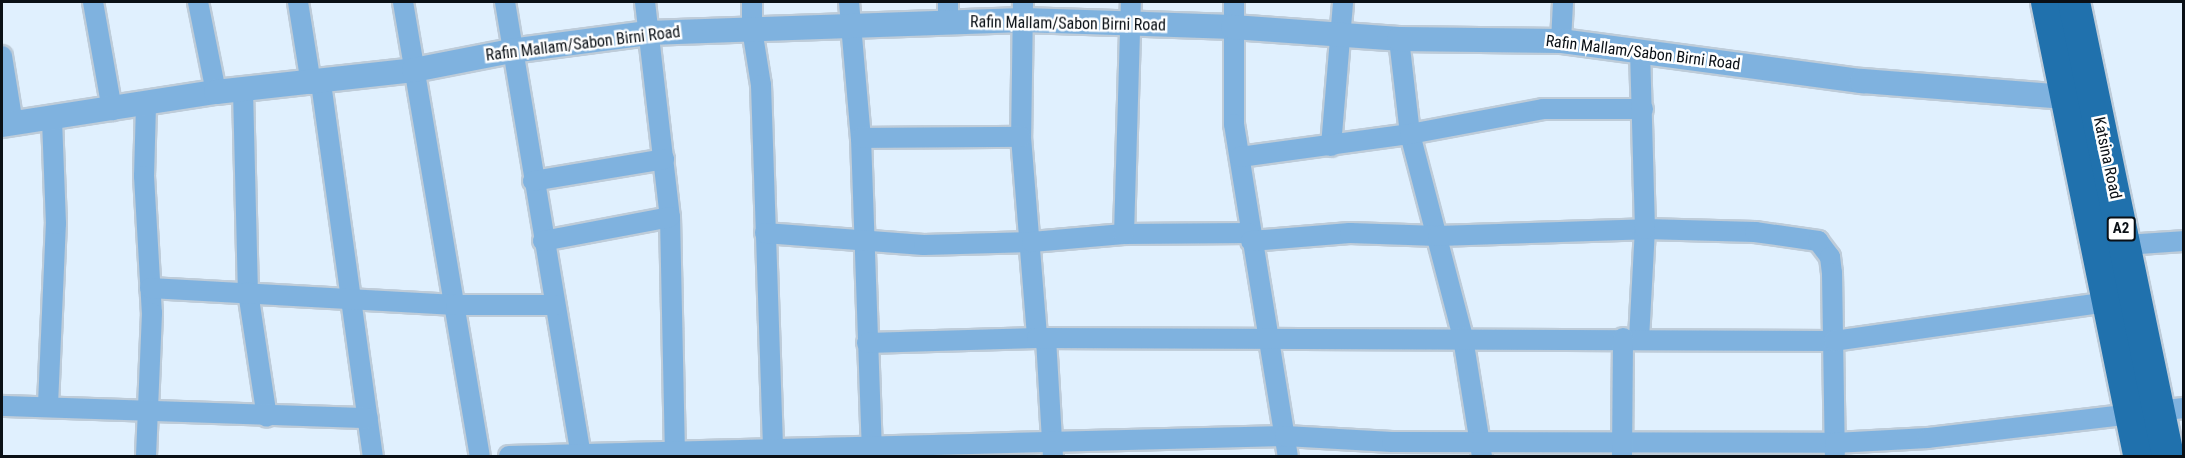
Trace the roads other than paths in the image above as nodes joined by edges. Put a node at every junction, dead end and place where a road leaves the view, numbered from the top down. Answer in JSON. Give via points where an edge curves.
{"nodes":[{"id":1,"x":93,"y":2,"type":"edge"},
{"id":2,"x":198,"y":2,"type":"edge"},
{"id":3,"x":298,"y":2,"type":"edge"},
{"id":4,"x":403,"y":2,"type":"edge"},
{"id":5,"x":505,"y":2,"type":"edge"},
{"id":6,"x":645,"y":2,"type":"edge"},
{"id":7,"x":752,"y":2,"type":"edge"},
{"id":8,"x":849,"y":2,"type":"edge"},
{"id":9,"x":1234,"y":2,"type":"edge"},
{"id":10,"x":1343,"y":2,"type":"edge"},
{"id":11,"x":1563,"y":2,"type":"edge"},
{"id":12,"x":2047,"y":2,"type":"edge"},
{"id":13,"x":2074,"y":2,"type":"edge"},
{"id":14,"x":1023,"y":11,"type":"edge"},
{"id":15,"x":948,"y":12,"type":"edge"},
{"id":16,"x":1131,"y":13,"type":"edge"},
{"id":17,"x":851,"y":26,"type":"junction"},
{"id":18,"x":1233,"y":27,"type":"junction"},
{"id":19,"x":752,"y":29,"type":"junction"},
{"id":20,"x":648,"y":33,"type":"junction"},
{"id":21,"x":1341,"y":35,"type":"junction"},
{"id":22,"x":1399,"y":39,"type":"junction"},
{"id":23,"x":1561,"y":40,"type":"junction"},
{"id":24,"x":1640,"y":50,"type":"junction"},
{"id":25,"x":511,"y":51,"type":"junction"},
{"id":26,"x":2,"y":56,"type":"edge"},
{"id":27,"x":414,"y":70,"type":"junction"},
{"id":28,"x":316,"y":83,"type":"junction"},
{"id":29,"x":243,"y":90,"type":"junction"},
{"id":30,"x":216,"y":92,"type":"junction"},
{"id":31,"x":2066,"y":97,"type":"junction"},
{"id":32,"x":146,"y":105,"type":"junction"},
{"id":33,"x":1643,"y":109,"type":"junction"},
{"id":34,"x":112,"y":110,"type":"junction"},
{"id":35,"x":52,"y":118,"type":"junction"},
{"id":36,"x":7,"y":124,"type":"edge"},
{"id":37,"x":1410,"y":134,"type":"junction"},
{"id":38,"x":1021,"y":136,"type":"junction"},
{"id":39,"x":861,"y":138,"type":"junction"},
{"id":40,"x":1331,"y":146,"type":"junction"},
{"id":41,"x":1240,"y":157,"type":"junction"},
{"id":42,"x":664,"y":159,"type":"junction"},
{"id":43,"x":533,"y":181,"type":"junction"},
{"id":44,"x":670,"y":217,"type":"junction"},
{"id":45,"x":1645,"y":229,"type":"junction"},
{"id":46,"x":765,"y":234,"type":"junction"},
{"id":47,"x":1124,"y":234,"type":"junction"},
{"id":48,"x":1438,"y":236,"type":"junction"},
{"id":49,"x":1250,"y":237,"type":"junction"},
{"id":50,"x":866,"y":241,"type":"junction"},
{"id":51,"x":2184,"y":241,"type":"edge"},
{"id":52,"x":543,"y":242,"type":"junction"},
{"id":53,"x":1032,"y":242,"type":"junction"},
{"id":54,"x":2124,"y":246,"type":"junction"},
{"id":55,"x":150,"y":288,"type":"junction"},
{"id":56,"x":248,"y":292,"type":"junction"},
{"id":57,"x":353,"y":300,"type":"junction"},
{"id":58,"x":2109,"y":302,"type":"junction"},
{"id":59,"x":456,"y":305,"type":"junction"},
{"id":60,"x":555,"y":305,"type":"junction"},
{"id":61,"x":1042,"y":338,"type":"junction"},
{"id":62,"x":1463,"y":338,"type":"junction"},
{"id":63,"x":1631,"y":338,"type":"junction"},
{"id":64,"x":1272,"y":340,"type":"junction"},
{"id":65,"x":1834,"y":341,"type":"junction"},
{"id":66,"x":867,"y":343,"type":"junction"},
{"id":67,"x":48,"y":405,"type":"junction"},
{"id":68,"x":2,"y":406,"type":"edge"},
{"id":69,"x":146,"y":412,"type":"junction"},
{"id":70,"x":2158,"y":413,"type":"edge"},
{"id":71,"x":267,"y":417,"type":"junction"},
{"id":72,"x":368,"y":418,"type":"junction"},
{"id":73,"x":1285,"y":436,"type":"junction"},
{"id":74,"x":1052,"y":449,"type":"edge"},
{"id":75,"x":1622,"y":449,"type":"edge"},
{"id":76,"x":943,"y":450,"type":"edge"},
{"id":77,"x":1481,"y":450,"type":"edge"},
{"id":78,"x":1835,"y":450,"type":"edge"},
{"id":79,"x":773,"y":452,"type":"edge"},
{"id":80,"x":871,"y":452,"type":"edge"},
{"id":81,"x":675,"y":453,"type":"edge"},
{"id":82,"x":581,"y":455,"type":"edge"},
{"id":83,"x":146,"y":456,"type":"edge"},
{"id":84,"x":373,"y":456,"type":"edge"},
{"id":85,"x":480,"y":456,"type":"edge"},
{"id":86,"x":509,"y":456,"type":"edge"},
{"id":87,"x":1288,"y":456,"type":"edge"},
{"id":88,"x":2139,"y":456,"type":"edge"},
{"id":89,"x":2168,"y":456,"type":"edge"}],
"edges":[{"from":1,"to":34,"type":"street"},
{"from":2,"to":30,"type":"street"},
{"from":3,"to":28,"type":"street"},
{"from":4,"to":27,"type":"street"},
{"from":5,"to":25,"type":"street"},
{"from":6,"to":20,"type":"street"},
{"from":7,"to":19,"type":"street"},
{"from":8,"to":17,"type":"street"},
{"from":9,"to":18,"type":"street"},
{"from":10,"to":21,"type":"street"},
{"from":11,"to":23,"type":"street"},
{"from":12,"to":31,"type":"highway","name":"Katsina Road","number":"A2"},
{"from":13,"to":54,"type":"highway","name":"Katsina Road","number":"A2"},
{"from":14,"to":15,"type":"street","name":"Rafin Mallam/Sabon Birni Road"},
{"from":14,"to":16,"type":"street","name":"Rafin Mallam/Sabon Birni Road"},
{"from":14,"to":38,"type":"street"},
{"from":15,"to":17,"type":"street","name":"Rafin Mallam/Sabon Birni Road"},
{"from":16,"to":18,"type":"street","name":"Rafin Mallam/Sabon Birni Road"},
{"from":16,"to":47,"type":"street"},
{"from":17,"to":19,"type":"street","name":"Rafin Mallam/Sabon Birni Road"},
{"from":17,"to":39,"type":"street"},
{"from":18,"to":21,"type":"street","name":"Rafin Mallam/Sabon Birni Road"},
{"from":18,"to":41,"type":"street","via":[[1234,124]]},
{"from":19,"to":20,"type":"street","name":"Rafin Mallam/Sabon Birni Road"},
{"from":19,"to":46,"type":"street","via":[[761,85]]},
{"from":20,"to":25,"type":"street","name":"Rafin Mallam/Sabon Birni Road"},
{"from":20,"to":42,"type":"street"},
{"from":21,"to":22,"type":"street","name":"Rafin Mallam/Sabon Birni Road"},
{"from":21,"to":40,"type":"street"},
{"from":22,"to":23,"type":"street","name":"Rafin Mallam/Sabon Birni Road"},
{"from":22,"to":37,"type":"street"},
{"from":23,"to":24,"type":"street","name":"Rafin Mallam/Sabon Birni Road"},
{"from":24,"to":31,"type":"street","name":"Rafin Mallam/Sabon Birni Road","via":[[1862,81]]},
{"from":24,"to":33,"type":"street"},
{"from":25,"to":27,"type":"street","name":"Rafin Mallam/Sabon Birni Road"},
{"from":25,"to":43,"type":"street"},
{"from":26,"to":36,"type":"street"},
{"from":27,"to":28,"type":"street","name":"Rafin Mallam/Sabon Birni Road"},
{"from":27,"to":59,"type":"street"},
{"from":28,"to":29,"type":"street","name":"Rafin Mallam/Sabon Birni Road"},
{"from":28,"to":57,"type":"street"},
{"from":29,"to":30,"type":"street","name":"Rafin Mallam/Sabon Birni Road"},
{"from":29,"to":56,"type":"street"},
{"from":30,"to":32,"type":"street","name":"Rafin Mallam/Sabon Birni Road"},
{"from":31,"to":58,"type":"highway","name":"Katsina Road","number":"A2"},
{"from":32,"to":34,"type":"street","name":"Rafin Mallam/Sabon Birni Road"},
{"from":32,"to":55,"type":"street","via":[[144,176]]},
{"from":33,"to":37,"type":"street","via":[[1543,109]]},
{"from":33,"to":45,"type":"street"},
{"from":34,"to":35,"type":"street","name":"Rafin Mallam/Sabon Birni Road"},
{"from":35,"to":36,"type":"street","name":"Rafin Mallam/Sabon Birni Road"},
{"from":35,"to":67,"type":"street","via":[[56,224]]},
{"from":37,"to":40,"type":"street"},
{"from":37,"to":48,"type":"street"},
{"from":38,"to":39,"type":"street"},
{"from":38,"to":53,"type":"street"},
{"from":39,"to":50,"type":"street"},
{"from":40,"to":41,"type":"street"},
{"from":41,"to":49,"type":"street"},
{"from":42,"to":43,"type":"street"},
{"from":42,"to":44,"type":"street"},
{"from":43,"to":52,"type":"street"},
{"from":44,"to":52,"type":"street"},
{"from":44,"to":81,"type":"street"},
{"from":45,"to":48,"type":"street"},
{"from":45,"to":63,"type":"street"},
{"from":45,"to":65,"type":"street","via":[[1755,232],[1818,241],[1830,257]]},
{"from":46,"to":50,"type":"street"},
{"from":46,"to":79,"type":"street"},
{"from":47,"to":49,"type":"street"},
{"from":47,"to":53,"type":"street"},
{"from":48,"to":49,"type":"street","via":[[1350,233]]},
{"from":48,"to":62,"type":"street"},
{"from":49,"to":64,"type":"street"},
{"from":50,"to":53,"type":"street"},
{"from":50,"to":66,"type":"street"},
{"from":51,"to":54,"type":"street"},
{"from":52,"to":60,"type":"street"},
{"from":53,"to":61,"type":"street"},
{"from":54,"to":70,"type":"highway","name":"Katsina Road","number":"A2"},
{"from":55,"to":56,"type":"street"},
{"from":55,"to":69,"type":"street"},
{"from":56,"to":57,"type":"street"},
{"from":56,"to":71,"type":"street"},
{"from":57,"to":59,"type":"street"},
{"from":57,"to":72,"type":"street"},
{"from":58,"to":65,"type":"street","via":[[1997,321]]},
{"from":58,"to":70,"type":"highway","name":"Katsina Road","number":"A2"},
{"from":59,"to":60,"type":"street"},
{"from":59,"to":85,"type":"street"},
{"from":60,"to":82,"type":"street"},
{"from":61,"to":64,"type":"street"},
{"from":61,"to":66,"type":"street"},
{"from":61,"to":74,"type":"street"},
{"from":62,"to":63,"type":"street"},
{"from":62,"to":64,"type":"street"},
{"from":62,"to":77,"type":"street"},
{"from":63,"to":65,"type":"street"},
{"from":63,"to":75,"type":"street"},
{"from":64,"to":73,"type":"street"},
{"from":65,"to":78,"type":"street"},
{"from":66,"to":80,"type":"street"},
{"from":67,"to":68,"type":"street"},
{"from":67,"to":69,"type":"street"},
{"from":69,"to":71,"type":"street"},
{"from":69,"to":83,"type":"street"},
{"from":70,"to":78,"type":"street"},
{"from":70,"to":88,"type":"highway","name":"Katsina Road","number":"A2"},
{"from":70,"to":89,"type":"highway","name":"Katsina Road","number":"A2"},
{"from":71,"to":72,"type":"street"},
{"from":72,"to":84,"type":"street"},
{"from":73,"to":74,"type":"street"},
{"from":73,"to":77,"type":"street"},
{"from":73,"to":87,"type":"street"},
{"from":74,"to":76,"type":"street"},
{"from":75,"to":77,"type":"street"},
{"from":75,"to":78,"type":"street"},
{"from":76,"to":80,"type":"street"},
{"from":79,"to":80,"type":"street"},
{"from":79,"to":81,"type":"street"},
{"from":81,"to":82,"type":"street"},
{"from":82,"to":86,"type":"street"}]}
